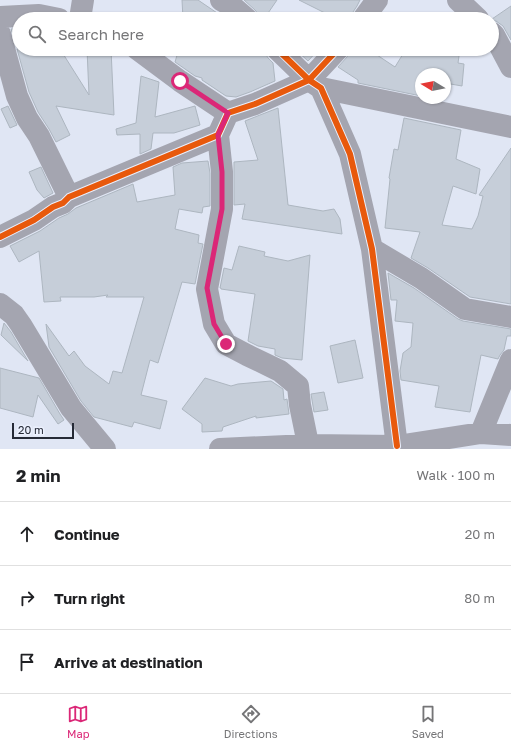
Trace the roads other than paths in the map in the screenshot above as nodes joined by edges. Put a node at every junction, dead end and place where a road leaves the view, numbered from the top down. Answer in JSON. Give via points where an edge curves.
{"nodes":[{"id":1,"x":83,"y":0,"type":"edge"},
{"id":2,"x":222,"y":0,"type":"edge"},
{"id":3,"x":377,"y":0,"type":"edge"},
{"id":4,"x":458,"y":0,"type":"edge"},
{"id":5,"x":81,"y":12,"type":"edge"},
{"id":6,"x":239,"y":12,"type":"edge"},
{"id":7,"x":368,"y":12,"type":"edge"},
{"id":8,"x":471,"y":12,"type":"edge"},
{"id":9,"x":0,"y":17,"type":"edge"},
{"id":10,"x":12,"y":17,"type":"edge"},
{"id":11,"x":0,"y":34,"type":"edge"},
{"id":12,"x":499,"y":44,"type":"edge"},
{"id":13,"x":146,"y":56,"type":"edge"},
{"id":14,"x":284,"y":56,"type":"edge"},
{"id":15,"x":333,"y":56,"type":"edge"},
{"id":16,"x":511,"y":67,"type":"edge"},
{"id":17,"x":315,"y":84,"type":"junction"},
{"id":18,"x":228,"y":113,"type":"junction"},
{"id":19,"x":511,"y":127,"type":"edge"},
{"id":20,"x":218,"y":135,"type":"junction"},
{"id":21,"x":69,"y":197,"type":"junction"},
{"id":22,"x":0,"y":237,"type":"edge"},
{"id":23,"x":372,"y":249,"type":"junction"},
{"id":24,"x":0,"y":304,"type":"edge"},
{"id":25,"x":511,"y":317,"type":"edge"},
{"id":26,"x":511,"y":360,"type":"edge"},
{"id":27,"x":481,"y":433,"type":"junction"},
{"id":28,"x":511,"y":435,"type":"edge"},
{"id":29,"x":397,"y":446,"type":"junction"},
{"id":30,"x":309,"y":447,"type":"edge"},
{"id":31,"x":105,"y":449,"type":"edge"},
{"id":32,"x":220,"y":449,"type":"edge"}],
"edges":[{"from":1,"to":5,"type":"street"},
{"from":2,"to":6,"type":"street"},
{"from":3,"to":7,"type":"street"},
{"from":4,"to":8,"type":"street"},
{"from":9,"to":10,"type":"street"},
{"from":11,"to":21,"type":"street","via":[[17,96]]},
{"from":12,"to":16,"type":"street"},
{"from":13,"to":18,"type":"street"},
{"from":14,"to":17,"type":"street"},
{"from":15,"to":17,"type":"street"},
{"from":17,"to":18,"type":"street"},
{"from":17,"to":19,"type":"street"},
{"from":17,"to":23,"type":"street","via":[[350,154]]},
{"from":18,"to":20,"type":"street"},
{"from":20,"to":21,"type":"street"},
{"from":20,"to":30,"type":"street","via":[[222,209],[207,288],[214,324],[226,344],[280,371],[298,386]]},
{"from":21,"to":22,"type":"street","via":[[64,203]]},
{"from":23,"to":25,"type":"street","via":[[465,308]]},
{"from":23,"to":29,"type":"street"},
{"from":24,"to":31,"type":"street","via":[[21,324],[70,408]]},
{"from":26,"to":27,"type":"street"},
{"from":27,"to":28,"type":"street"},
{"from":27,"to":29,"type":"street"},
{"from":29,"to":30,"type":"street"},
{"from":30,"to":32,"type":"street"}]}
